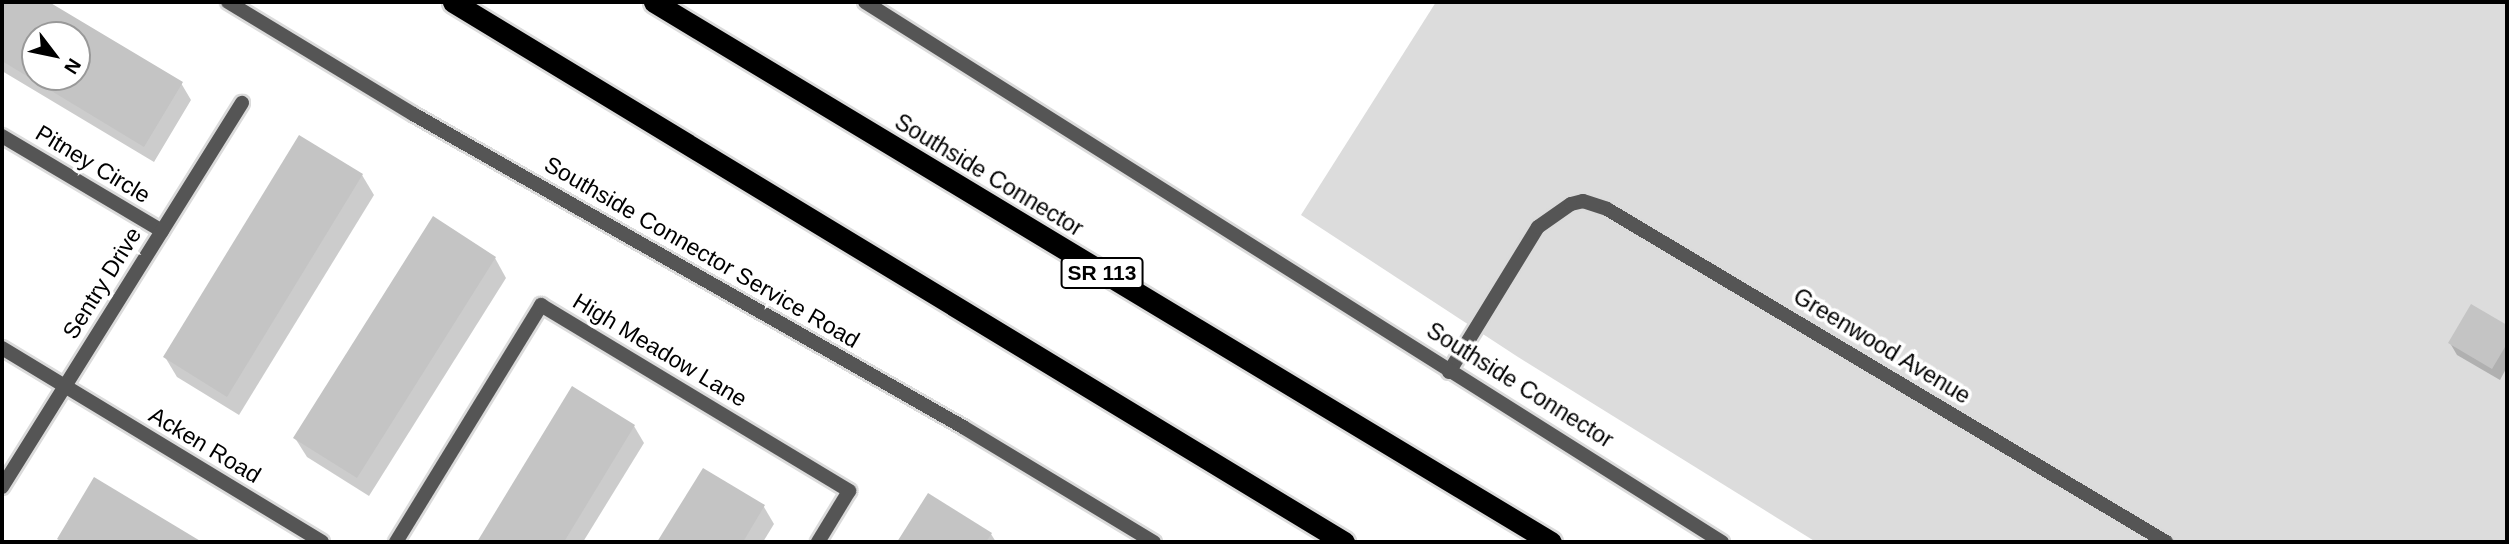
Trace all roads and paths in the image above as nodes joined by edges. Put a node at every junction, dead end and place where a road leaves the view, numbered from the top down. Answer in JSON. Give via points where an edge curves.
{"nodes":[{"id":1,"x":228,"y":2,"type":"edge"},
{"id":2,"x":453,"y":2,"type":"edge"},
{"id":3,"x":654,"y":2,"type":"edge"},
{"id":4,"x":865,"y":2,"type":"edge"},
{"id":5,"x":242,"y":103,"type":"dead end"},
{"id":6,"x":2,"y":136,"type":"edge"},
{"id":7,"x":162,"y":231,"type":"junction"},
{"id":8,"x":2,"y":348,"type":"edge"},
{"id":9,"x":1449,"y":372,"type":"junction"},
{"id":10,"x":64,"y":386,"type":"junction"},
{"id":11,"x":2,"y":487,"type":"edge"},
{"id":12,"x":322,"y":542,"type":"edge"},
{"id":13,"x":396,"y":542,"type":"edge"},
{"id":14,"x":818,"y":542,"type":"edge"},
{"id":15,"x":1154,"y":542,"type":"edge"},
{"id":16,"x":1344,"y":542,"type":"edge"},
{"id":17,"x":1551,"y":542,"type":"edge"},
{"id":18,"x":1722,"y":542,"type":"edge"},
{"id":19,"x":2166,"y":542,"type":"edge"}],
"edges":[{"from":1,"to":15,"type":"street","name":"Southside Connector Service Road","via":[[413,114],[963,427]]},
{"from":2,"to":16,"type":"highway"},
{"from":3,"to":17,"type":"highway","name":"Southside Connector","number":"SR 113"},
{"from":4,"to":9,"type":"street","name":"Southside Connector"},
{"from":5,"to":7,"type":"street","name":"Sentry Drive"},
{"from":6,"to":7,"type":"street","name":"Pitney Circle"},
{"from":7,"to":10,"type":"street","name":"Sentry Drive"},
{"from":8,"to":10,"type":"street"},
{"from":9,"to":18,"type":"street","name":"Southside Connector"},
{"from":9,"to":19,"type":"street","name":"Greenwood Avenue","via":[[1538,227],[1571,204],[1584,201],[1607,209]]},
{"from":10,"to":11,"type":"street","name":"Sentry Drive"},
{"from":10,"to":12,"type":"street","name":"Acken Road"},
{"from":13,"to":14,"type":"street","name":"High Meadow Lane","via":[[541,305],[849,492]]}]}
